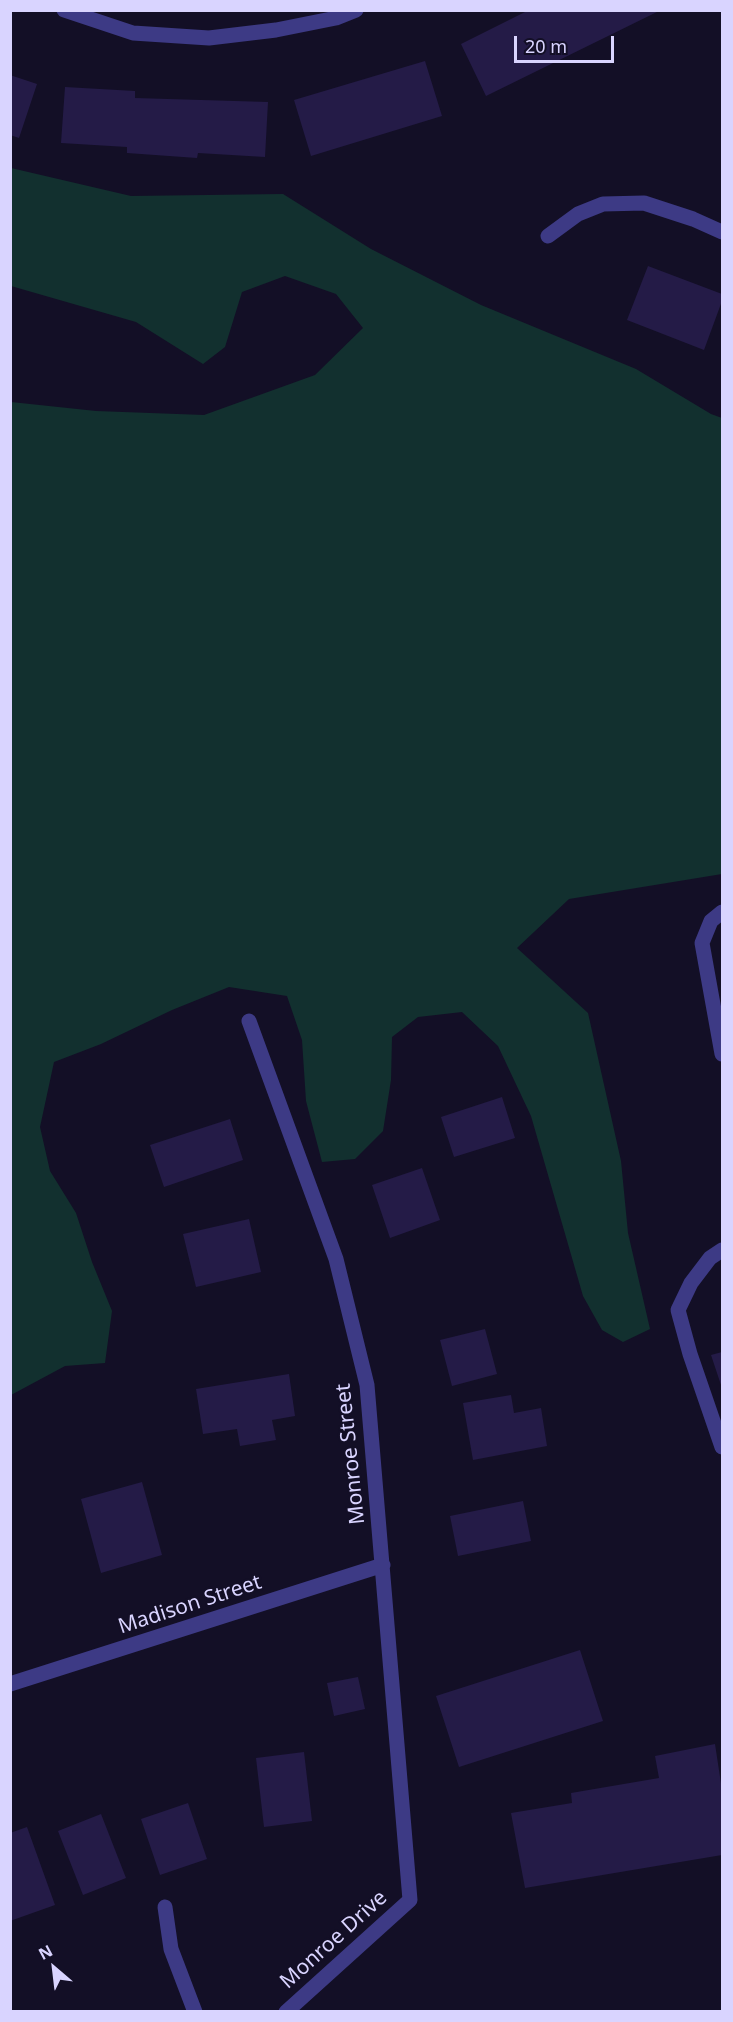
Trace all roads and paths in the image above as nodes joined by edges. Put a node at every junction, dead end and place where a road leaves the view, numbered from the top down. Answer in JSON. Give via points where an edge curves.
{"nodes":[{"id":1,"x":64,"y":10,"type":"edge"},
{"id":2,"x":356,"y":10,"type":"edge"},
{"id":3,"x":723,"y":232,"type":"edge"},
{"id":4,"x":548,"y":236,"type":"dead end"},
{"id":5,"x":723,"y":912,"type":"edge"},
{"id":6,"x":249,"y":1021,"type":"dead end"},
{"id":7,"x":723,"y":1054,"type":"edge"},
{"id":8,"x":723,"y":1250,"type":"edge"},
{"id":9,"x":723,"y":1447,"type":"edge"},
{"id":10,"x":383,"y":1565,"type":"junction"},
{"id":11,"x":10,"y":1684,"type":"edge"},
{"id":12,"x":410,"y":1900,"type":"joint"},
{"id":13,"x":165,"y":1906,"type":"dead end"},
{"id":14,"x":195,"y":2012,"type":"edge"},
{"id":15,"x":286,"y":2012,"type":"edge"}],
"edges":[{"from":1,"to":2,"type":"street","via":[[134,33],[209,38],[276,30]]},
{"from":3,"to":4,"type":"street","via":[[644,203],[603,204],[578,214]]},
{"from":5,"to":7,"type":"street","via":[[711,921],[702,944]]},
{"from":6,"to":10,"type":"street","name":"Monroe Street","via":[[336,1259],[367,1385]]},
{"from":8,"to":9,"type":"street","via":[[710,1258],[691,1283],[678,1310]]},
{"from":10,"to":11,"type":"street","name":"Madison Street"},
{"from":10,"to":12,"type":"street","name":"Monroe Street"},
{"from":12,"to":15,"type":"street","name":"Monroe Drive"},
{"from":13,"to":14,"type":"street","via":[[171,1949]]}]}
